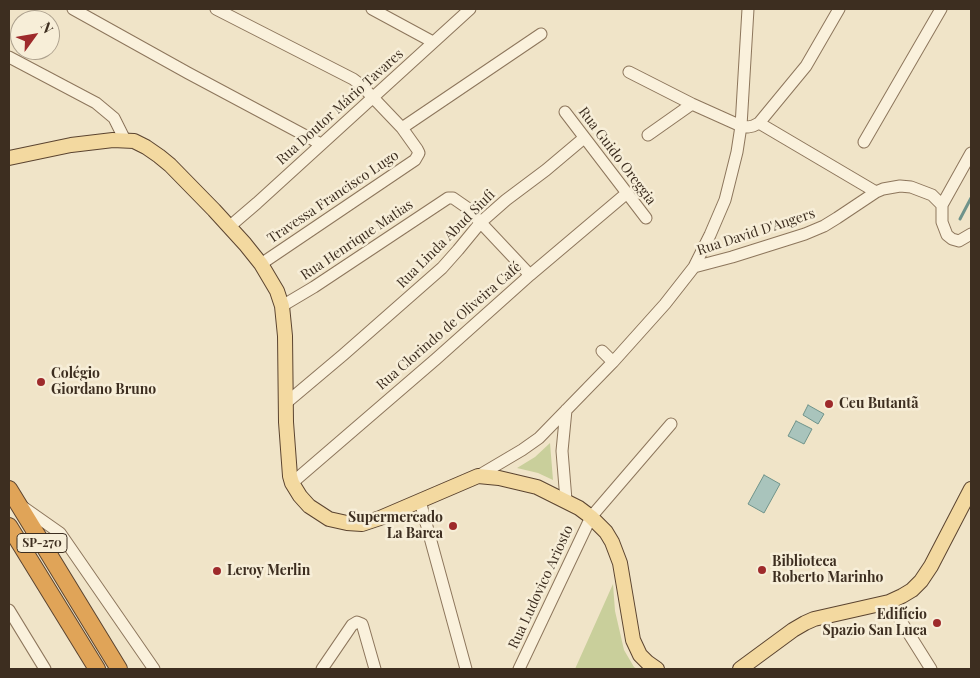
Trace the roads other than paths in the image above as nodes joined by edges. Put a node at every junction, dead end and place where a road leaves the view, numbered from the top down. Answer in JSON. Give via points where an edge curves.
{"nodes":[{"id":1,"x":73,"y":9,"type":"edge"},
{"id":2,"x":216,"y":9,"type":"edge"},
{"id":3,"x":372,"y":9,"type":"edge"},
{"id":4,"x":470,"y":9,"type":"edge"},
{"id":5,"x":748,"y":9,"type":"edge"},
{"id":6,"x":839,"y":9,"type":"edge"},
{"id":7,"x":941,"y":9,"type":"edge"},
{"id":8,"x":540,"y":34,"type":"dead end"},
{"id":9,"x":434,"y":42,"type":"junction"},
{"id":10,"x":9,"y":57,"type":"edge"},
{"id":11,"x":629,"y":72,"type":"dead end"},
{"id":12,"x":372,"y":97,"type":"junction"},
{"id":13,"x":692,"y":104,"type":"junction"},
{"id":14,"x":565,"y":112,"type":"dead end"},
{"id":15,"x":759,"y":123,"type":"junction"},
{"id":16,"x":741,"y":126,"type":"junction"},
{"id":17,"x":402,"y":128,"type":"junction"},
{"id":18,"x":648,"y":135,"type":"dead end"},
{"id":19,"x":584,"y":138,"type":"junction"},
{"id":20,"x":125,"y":140,"type":"junction"},
{"id":21,"x":864,"y":142,"type":"dead end"},
{"id":22,"x":321,"y":144,"type":"junction"},
{"id":23,"x":971,"y":153,"type":"edge"},
{"id":24,"x":9,"y":158,"type":"edge"},
{"id":25,"x":876,"y":192,"type":"junction"},
{"id":26,"x":627,"y":193,"type":"junction"},
{"id":27,"x":942,"y":205,"type":"junction"},
{"id":28,"x":646,"y":218,"type":"dead end"},
{"id":29,"x":481,"y":222,"type":"junction"},
{"id":30,"x":971,"y":225,"type":"edge"},
{"id":31,"x":228,"y":227,"type":"junction"},
{"id":32,"x":969,"y":236,"type":"edge"},
{"id":33,"x":261,"y":264,"type":"junction"},
{"id":34,"x":694,"y":267,"type":"junction"},
{"id":35,"x":530,"y":276,"type":"junction"},
{"id":36,"x":282,"y":306,"type":"junction"},
{"id":37,"x":602,"y":351,"type":"dead end"},
{"id":38,"x":613,"y":362,"type":"junction"},
{"id":39,"x":286,"y":403,"type":"junction"},
{"id":40,"x":566,"y":410,"type":"junction"},
{"id":41,"x":671,"y":424,"type":"dead end"},
{"id":42,"x":550,"y":426,"type":"junction"},
{"id":43,"x":563,"y":439,"type":"junction"},
{"id":44,"x":478,"y":476,"type":"junction"},
{"id":45,"x":292,"y":483,"type":"junction"},
{"id":46,"x":971,"y":489,"type":"edge"},
{"id":47,"x":13,"y":495,"type":"edge"},
{"id":48,"x":566,"y":500,"type":"junction"},
{"id":49,"x":420,"y":501,"type":"junction"},
{"id":50,"x":590,"y":517,"type":"junction"},
{"id":51,"x":9,"y":526,"type":"edge"},
{"id":52,"x":889,"y":602,"type":"junction"},
{"id":53,"x":9,"y":610,"type":"edge"},
{"id":54,"x":119,"y":668,"type":"edge"},
{"id":55,"x":45,"y":669,"type":"edge"},
{"id":56,"x":97,"y":669,"type":"edge"},
{"id":57,"x":154,"y":669,"type":"edge"},
{"id":58,"x":322,"y":669,"type":"edge"},
{"id":59,"x":375,"y":669,"type":"edge"},
{"id":60,"x":466,"y":669,"type":"edge"},
{"id":61,"x":519,"y":669,"type":"edge"},
{"id":62,"x":656,"y":669,"type":"edge"},
{"id":63,"x":740,"y":669,"type":"edge"},
{"id":64,"x":931,"y":669,"type":"edge"}],
"edges":[{"from":1,"to":22,"type":"street"},
{"from":2,"to":12,"type":"street","via":[[353,79]]},
{"from":3,"to":9,"type":"street"},
{"from":4,"to":9,"type":"street","name":"Rua Doutor Mário Tavares"},
{"from":5,"to":16,"type":"street"},
{"from":6,"to":15,"type":"street","via":[[806,66]]},
{"from":7,"to":21,"type":"street"},
{"from":8,"to":17,"type":"street"},
{"from":9,"to":12,"type":"street","name":"Rua Doutor Mário Tavares"},
{"from":10,"to":20,"type":"street","via":[[96,103],[114,118]]},
{"from":11,"to":13,"type":"street"},
{"from":12,"to":17,"type":"street"},
{"from":12,"to":22,"type":"street","name":"Rua Doutor Mário Tavares"},
{"from":13,"to":16,"type":"street"},
{"from":13,"to":18,"type":"street"},
{"from":14,"to":19,"type":"street","name":"Rua Guido Oreggia"},
{"from":15,"to":16,"type":"street"},
{"from":15,"to":25,"type":"street"},
{"from":16,"to":34,"type":"street","via":[[725,200]]},
{"from":17,"to":33,"type":"street","name":"Travessa Francisco Lugo","via":[[417,149],[415,160]]},
{"from":19,"to":26,"type":"street","name":"Rua Guido Oreggia"},
{"from":19,"to":29,"type":"street","name":"Rua Linda Abud Siufi"},
{"from":20,"to":24,"type":"main road","via":[[71,145]]},
{"from":20,"to":31,"type":"main road","via":[[146,147],[170,165]]},
{"from":22,"to":31,"type":"street","name":"Rua Doutor Mário Tavares"},
{"from":23,"to":27,"type":"street"},
{"from":25,"to":27,"type":"street","name":"Rua David D'Angers","via":[[892,187],[911,187],[932,195]]},
{"from":25,"to":34,"type":"street","name":"Rua David D'Angers","via":[[824,226],[805,234]]},
{"from":26,"to":28,"type":"street","name":"Rua Guido Oreggia"},
{"from":26,"to":35,"type":"street","name":"Rua Clorindo de Oliveira Café"},
{"from":27,"to":32,"type":"street","via":[[942,222],[947,235],[955,240]]},
{"from":29,"to":35,"type":"street"},
{"from":29,"to":36,"type":"street","name":"Rua Henrique Matias","via":[[457,200],[448,198]]},
{"from":29,"to":39,"type":"street","name":"Rua Linda Abud Siufi","via":[[442,268]]},
{"from":30,"to":32,"type":"street"},
{"from":31,"to":33,"type":"main road"},
{"from":33,"to":36,"type":"main road"},
{"from":34,"to":38,"type":"street"},
{"from":35,"to":45,"type":"street","name":"Rua Clorindo de Oliveira Café"},
{"from":36,"to":39,"type":"main road"},
{"from":37,"to":38,"type":"street"},
{"from":38,"to":40,"type":"street"},
{"from":39,"to":45,"type":"main road"},
{"from":40,"to":42,"type":"street"},
{"from":40,"to":43,"type":"street"},
{"from":41,"to":50,"type":"street","name":"Rua Ludovico Ariosto"},
{"from":42,"to":43,"type":"street"},
{"from":42,"to":44,"type":"street","via":[[539,438]]},
{"from":43,"to":48,"type":"street"},
{"from":44,"to":48,"type":"main road","via":[[524,483]]},
{"from":44,"to":49,"type":"main road"},
{"from":45,"to":49,"type":"main road","via":[[309,506],[329,519],[347,523],[362,524]]},
{"from":46,"to":52,"type":"main road","via":[[922,581]]},
{"from":47,"to":54,"type":"highway","number":"SP-270"},
{"from":47,"to":57,"type":"street","via":[[60,533]]},
{"from":48,"to":50,"type":"main road"},
{"from":49,"to":60,"type":"street"},
{"from":50,"to":61,"type":"street","name":"Rua Ludovico Ariosto"},
{"from":50,"to":62,"type":"main road","via":[[612,542],[620,564],[633,640],[640,655]]},
{"from":51,"to":56,"type":"highway","number":"SP-270"},
{"from":52,"to":63,"type":"main road","via":[[814,619]]},
{"from":52,"to":64,"type":"street"},
{"from":53,"to":55,"type":"street"},
{"from":58,"to":59,"type":"street","via":[[354,623],[362,624]]}]}
